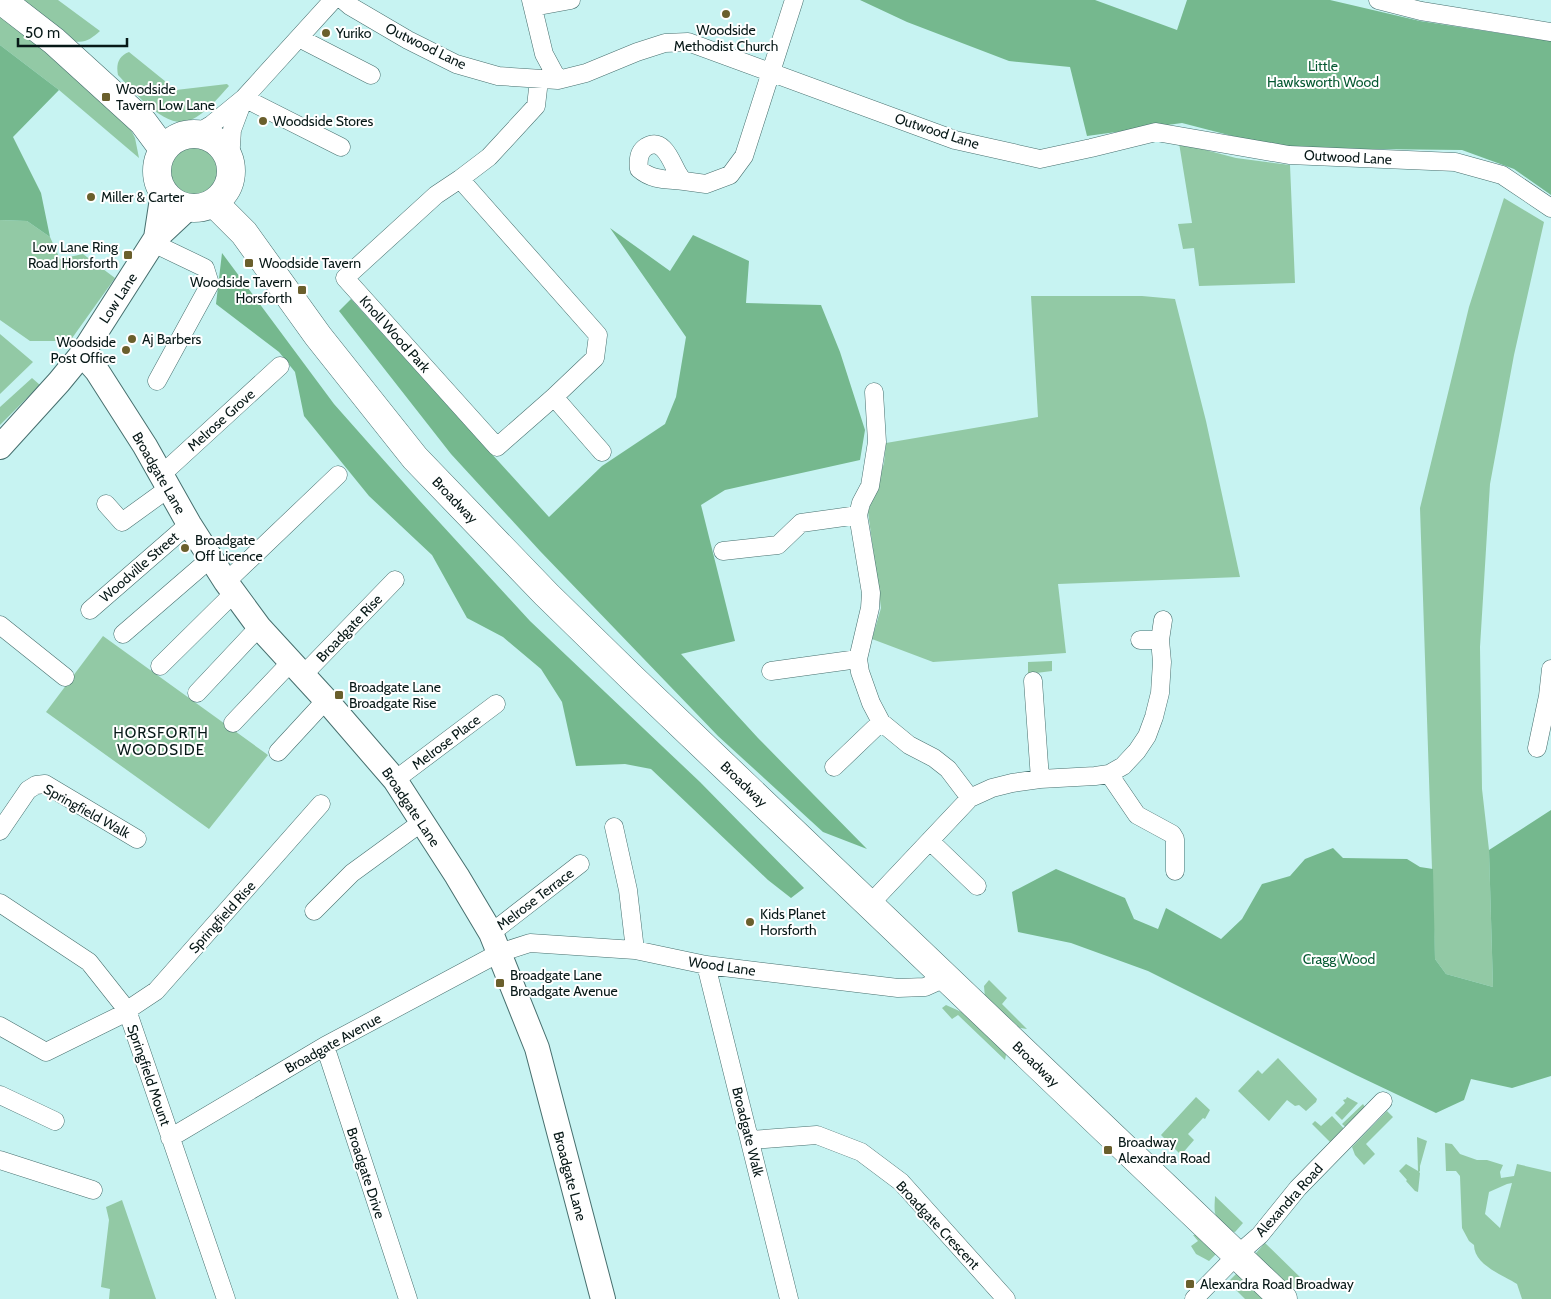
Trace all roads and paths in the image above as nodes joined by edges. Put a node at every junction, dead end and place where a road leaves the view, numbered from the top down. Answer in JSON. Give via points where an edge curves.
{"nodes":[{"id":1,"x":1,"y":0,"type":"edge"},
{"id":2,"x":333,"y":0,"type":"edge"},
{"id":3,"x":343,"y":0,"type":"edge"},
{"id":4,"x":570,"y":0,"type":"edge"},
{"id":5,"x":794,"y":0,"type":"edge"},
{"id":6,"x":1378,"y":0,"type":"edge"},
{"id":7,"x":532,"y":3,"type":"edge"},
{"id":8,"x":1551,"y":32,"type":"edge"},
{"id":9,"x":298,"y":38,"type":"junction"},
{"id":10,"x":771,"y":72,"type":"junction"},
{"id":11,"x":371,"y":75,"type":"dead end"},
{"id":12,"x":539,"y":80,"type":"junction"},
{"id":13,"x":558,"y":80,"type":"junction"},
{"id":14,"x":244,"y":98,"type":"junction"},
{"id":15,"x":181,"y":139,"type":"junction"},
{"id":16,"x":341,"y":147,"type":"dead end"},
{"id":17,"x":231,"y":169,"type":"junction"},
{"id":18,"x":460,"y":179,"type":"junction"},
{"id":19,"x":684,"y":181,"type":"dead end"},
{"id":20,"x":163,"y":192,"type":"junction"},
{"id":21,"x":214,"y":204,"type":"junction"},
{"id":22,"x":187,"y":208,"type":"junction"},
{"id":23,"x":1551,"y":208,"type":"edge"},
{"id":24,"x":244,"y":233,"type":"junction"},
{"id":25,"x":154,"y":241,"type":"junction"},
{"id":26,"x":82,"y":354,"type":"junction"},
{"id":27,"x":280,"y":366,"type":"dead end"},
{"id":28,"x":157,"y":381,"type":"dead end"},
{"id":29,"x":874,"y":392,"type":"dead end"},
{"id":30,"x":554,"y":397,"type":"junction"},
{"id":31,"x":0,"y":447,"type":"edge"},
{"id":32,"x":602,"y":452,"type":"dead end"},
{"id":33,"x":338,"y":475,"type":"dead end"},
{"id":34,"x":165,"y":482,"type":"junction"},
{"id":35,"x":106,"y":504,"type":"dead end"},
{"id":36,"x":858,"y":514,"type":"junction"},
{"id":37,"x":189,"y":524,"type":"junction"},
{"id":38,"x":723,"y":552,"type":"dead end"},
{"id":39,"x":211,"y":558,"type":"junction"},
{"id":40,"x":395,"y":580,"type":"dead end"},
{"id":41,"x":230,"y":587,"type":"junction"},
{"id":42,"x":90,"y":610,"type":"dead end"},
{"id":43,"x":1163,"y":620,"type":"dead end"},
{"id":44,"x":0,"y":625,"type":"edge"},
{"id":45,"x":259,"y":627,"type":"junction"},
{"id":46,"x":123,"y":634,"type":"dead end"},
{"id":47,"x":1140,"y":640,"type":"dead end"},
{"id":48,"x":1160,"y":640,"type":"junction"},
{"id":49,"x":858,"y":659,"type":"junction"},
{"id":50,"x":160,"y":666,"type":"dead end"},
{"id":51,"x":297,"y":669,"type":"junction"},
{"id":52,"x":1551,"y":669,"type":"edge"},
{"id":53,"x":771,"y":671,"type":"dead end"},
{"id":54,"x":65,"y":676,"type":"dead end"},
{"id":55,"x":1033,"y":681,"type":"dead end"},
{"id":56,"x":197,"y":693,"type":"dead end"},
{"id":57,"x":1549,"y":696,"type":"edge"},
{"id":58,"x":326,"y":700,"type":"junction"},
{"id":59,"x":496,"y":704,"type":"dead end"},
{"id":60,"x":881,"y":722,"type":"junction"},
{"id":61,"x":232,"y":723,"type":"dead end"},
{"id":62,"x":1537,"y":748,"type":"dead end"},
{"id":63,"x":278,"y":752,"type":"dead end"},
{"id":64,"x":834,"y":767,"type":"dead end"},
{"id":65,"x":1109,"y":774,"type":"junction"},
{"id":66,"x":1040,"y":779,"type":"junction"},
{"id":67,"x":395,"y":780,"type":"junction"},
{"id":68,"x":970,"y":798,"type":"junction"},
{"id":69,"x":321,"y":804,"type":"dead end"},
{"id":70,"x":422,"y":822,"type":"junction"},
{"id":71,"x":614,"y":827,"type":"dead end"},
{"id":72,"x":0,"y":831,"type":"edge"},
{"id":73,"x":137,"y":839,"type":"dead end"},
{"id":74,"x":930,"y":841,"type":"junction"},
{"id":75,"x":580,"y":864,"type":"dead end"},
{"id":76,"x":1175,"y":871,"type":"dead end"},
{"id":77,"x":977,"y":886,"type":"dead end"},
{"id":78,"x":0,"y":903,"type":"edge"},
{"id":79,"x":870,"y":904,"type":"junction"},
{"id":80,"x":314,"y":911,"type":"dead end"},
{"id":81,"x":495,"y":943,"type":"junction"},
{"id":82,"x":635,"y":950,"type":"junction"},
{"id":83,"x":706,"y":965,"type":"junction"},
{"id":84,"x":945,"y":978,"type":"junction"},
{"id":85,"x":121,"y":1014,"type":"junction"},
{"id":86,"x":0,"y":1026,"type":"edge"},
{"id":87,"x":326,"y":1046,"type":"junction"},
{"id":88,"x":0,"y":1095,"type":"edge"},
{"id":89,"x":1383,"y":1101,"type":"dead end"},
{"id":90,"x":55,"y":1121,"type":"dead end"},
{"id":91,"x":170,"y":1138,"type":"junction"},
{"id":92,"x":750,"y":1140,"type":"junction"},
{"id":93,"x":0,"y":1160,"type":"edge"},
{"id":94,"x":92,"y":1190,"type":"dead end"},
{"id":95,"x":1237,"y":1255,"type":"junction"},
{"id":96,"x":226,"y":1299,"type":"edge"},
{"id":97,"x":408,"y":1299,"type":"edge"},
{"id":98,"x":603,"y":1299,"type":"edge"},
{"id":99,"x":789,"y":1299,"type":"edge"},
{"id":100,"x":1006,"y":1299,"type":"edge"},
{"id":101,"x":1194,"y":1299,"type":"edge"},
{"id":102,"x":1283,"y":1299,"type":"edge"}],
"edges":[{"from":1,"to":15,"type":"highway","via":[[54,41],[144,122]]},
{"from":2,"to":9,"type":"street"},
{"from":3,"to":12,"type":"street","name":"Outwood Lane","via":[[408,40],[456,64],[498,76]]},
{"from":4,"to":7,"type":"street"},
{"from":5,"to":10,"type":"street"},
{"from":6,"to":8,"type":"street","via":[[1422,11]]},
{"from":7,"to":13,"type":"street","via":[[544,54]]},
{"from":9,"to":11,"type":"street"},
{"from":9,"to":14,"type":"street"},
{"from":10,"to":13,"type":"street","name":"Outwood Lane","via":[[688,42],[665,43],[586,73]]},
{"from":10,"to":19,"type":"street","via":[[744,156],[730,175],[706,184]]},
{"from":10,"to":23,"type":"street","name":"Outwood Lane","via":[[955,140],[1040,159],[1156,132],[1290,155],[1455,162],[1502,175]]},
{"from":12,"to":13,"type":"street","name":"Outwood Lane"},
{"from":12,"to":18,"type":"street","name":"Knoll Wood Park","via":[[536,106],[489,157]]},
{"from":14,"to":15,"type":"street","via":[[211,125]]},
{"from":14,"to":16,"type":"street"},
{"from":14,"to":17,"type":"street","via":[[232,130]]},
{"from":15,"to":17,"type":"highway","via":[[204,135],[216,141],[225,150]]},
{"from":15,"to":20,"type":"highway","via":[[157,163],[157,180]]},
{"from":17,"to":21,"type":"highway","via":[[227,190]]},
{"from":17,"to":24,"type":"highway"},
{"from":18,"to":30,"type":"street","name":"Knoll Wood Park","via":[[598,335],[595,358]]},
{"from":18,"to":30,"type":"street","name":"Knoll Wood Park","via":[[436,195],[345,278],[497,447]]},
{"from":20,"to":22,"type":"highway","via":[[175,204]]},
{"from":20,"to":25,"type":"street","name":"Low Lane"},
{"from":21,"to":22,"type":"highway"},
{"from":21,"to":24,"type":"highway"},
{"from":22,"to":25,"type":"street","name":"Low Lane"},
{"from":24,"to":79,"type":"highway","name":"Broadway","via":[[318,336],[415,458],[546,594]]},
{"from":25,"to":26,"type":"street","name":"Low Lane"},
{"from":25,"to":28,"type":"street","via":[[206,268],[210,284]]},
{"from":26,"to":31,"type":"street","name":"Low Lane"},
{"from":26,"to":34,"type":"street","name":"Broadgate Lane","via":[[97,371]]},
{"from":27,"to":34,"type":"street","name":"Melrose Grove"},
{"from":29,"to":36,"type":"street","via":[[877,442],[870,486]]},
{"from":30,"to":32,"type":"street"},
{"from":33,"to":41,"type":"street"},
{"from":34,"to":35,"type":"street","name":"Melrose Grove","via":[[122,522]]},
{"from":34,"to":37,"type":"street","name":"Broadgate Lane"},
{"from":36,"to":38,"type":"street","via":[[801,523],[778,545]]},
{"from":36,"to":49,"type":"street","via":[[871,593]]},
{"from":37,"to":39,"type":"street","name":"Broadgate Lane"},
{"from":37,"to":42,"type":"street","name":"Woodville Street"},
{"from":39,"to":41,"type":"street","name":"Broadgate Lane"},
{"from":39,"to":46,"type":"street"},
{"from":40,"to":51,"type":"street","name":"Broadgate Rise"},
{"from":41,"to":45,"type":"street","name":"Broadgate Lane"},
{"from":41,"to":50,"type":"street"},
{"from":43,"to":48,"type":"street"},
{"from":44,"to":54,"type":"street"},
{"from":45,"to":51,"type":"street","name":"Broadgate Lane"},
{"from":45,"to":56,"type":"street"},
{"from":47,"to":48,"type":"street"},
{"from":48,"to":65,"type":"street","via":[[1160,693],[1147,736],[1123,766]]},
{"from":49,"to":53,"type":"street"},
{"from":49,"to":60,"type":"street","via":[[871,703]]},
{"from":51,"to":58,"type":"street","name":"Broadgate Lane"},
{"from":51,"to":61,"type":"street","name":"Broadgate Rise"},
{"from":52,"to":57,"type":"street"},
{"from":55,"to":66,"type":"street"},
{"from":57,"to":62,"type":"street"},
{"from":58,"to":63,"type":"street"},
{"from":58,"to":67,"type":"street","name":"Broadgate Lane"},
{"from":59,"to":67,"type":"street","name":"Melrose Place"},
{"from":60,"to":64,"type":"street"},
{"from":60,"to":68,"type":"street","via":[[909,745],[948,769]]},
{"from":65,"to":66,"type":"street"},
{"from":65,"to":76,"type":"street","via":[[1137,815],[1172,834],[1175,839]]},
{"from":66,"to":68,"type":"street","via":[[992,788]]},
{"from":67,"to":70,"type":"street","name":"Broadgate Lane"},
{"from":68,"to":74,"type":"street"},
{"from":69,"to":85,"type":"street","name":"Springfield Rise","via":[[156,991]]},
{"from":70,"to":80,"type":"street","via":[[352,873]]},
{"from":70,"to":81,"type":"street","name":"Broadgate Lane"},
{"from":71,"to":82,"type":"street","via":[[628,890]]},
{"from":72,"to":73,"type":"street","name":"Springfield Walk","via":[[28,790],[45,784]]},
{"from":74,"to":77,"type":"street"},
{"from":74,"to":79,"type":"street"},
{"from":75,"to":81,"type":"street","name":"Melrose Terrace"},
{"from":78,"to":85,"type":"street","name":"Springfield Mount","via":[[89,962]]},
{"from":79,"to":84,"type":"highway","name":"Broadway"},
{"from":81,"to":82,"type":"street","name":"Wood Lane"},
{"from":81,"to":87,"type":"street","name":"Broadgate Avenue"},
{"from":81,"to":98,"type":"street","name":"Broadgate Lane","via":[[537,1048]]},
{"from":82,"to":83,"type":"street","name":"Wood Lane"},
{"from":83,"to":84,"type":"street","name":"Wood Lane","via":[[898,988],[926,987]]},
{"from":83,"to":92,"type":"street","name":"Broadgate Walk"},
{"from":84,"to":95,"type":"highway","name":"Broadway"},
{"from":85,"to":86,"type":"street","name":"Springfield Rise","via":[[46,1052]]},
{"from":85,"to":91,"type":"street","name":"Springfield Mount"},
{"from":87,"to":91,"type":"street","name":"Broadgate Avenue"},
{"from":87,"to":97,"type":"street","name":"Broadgate Drive"},
{"from":88,"to":90,"type":"street"},
{"from":89,"to":95,"type":"street","name":"Alexandra Road","via":[[1298,1188],[1260,1235]]},
{"from":91,"to":96,"type":"street","name":"Springfield Mount"},
{"from":92,"to":99,"type":"street","name":"Broadgate Walk"},
{"from":92,"to":100,"type":"street","name":"Broadgate Crescent","via":[[817,1134],[861,1152],[901,1182]]},
{"from":93,"to":94,"type":"street"},
{"from":95,"to":101,"type":"street","name":"Alexandra Road"},
{"from":95,"to":102,"type":"highway","name":"Broadway"}]}
